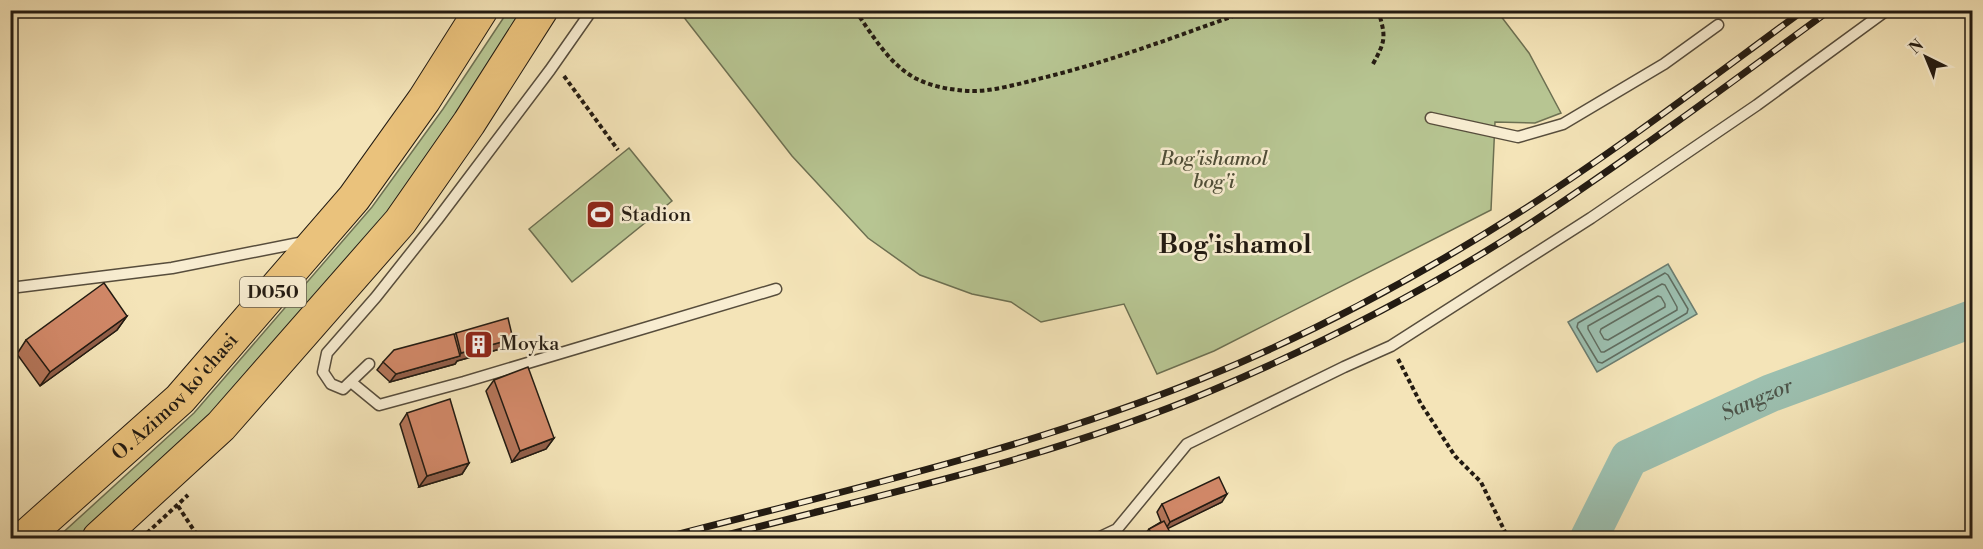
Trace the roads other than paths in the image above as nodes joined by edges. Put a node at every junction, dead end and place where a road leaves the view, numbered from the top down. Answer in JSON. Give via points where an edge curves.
{"nodes":[{"id":1,"x":481,"y":10,"type":"edge"},
{"id":2,"x":541,"y":10,"type":"edge"},
{"id":3,"x":592,"y":10,"type":"edge"},
{"id":4,"x":1887,"y":10,"type":"edge"},
{"id":5,"x":1718,"y":25,"type":"dead end"},
{"id":6,"x":1431,"y":118,"type":"dead end"},
{"id":7,"x":319,"y":239,"type":"junction"},
{"id":8,"x":10,"y":288,"type":"edge"},
{"id":9,"x":776,"y":289,"type":"dead end"},
{"id":10,"x":319,"y":339,"type":"junction"},
{"id":11,"x":369,"y":364,"type":"dead end"},
{"id":12,"x":351,"y":382,"type":"junction"},
{"id":13,"x":24,"y":538,"type":"edge"},
{"id":14,"x":99,"y":538,"type":"edge"},
{"id":15,"x":1098,"y":538,"type":"edge"}],
"edges":[{"from":1,"to":7,"type":"main road","name":"O. Azimov ko'chasi","number":"D050","via":[[418,109],[354,198]]},
{"from":2,"to":10,"type":"main road","number":"D050","via":[[469,123]]},
{"from":3,"to":10,"type":"lane","via":[[376,297]]},
{"from":4,"to":15,"type":"lane","via":[[1591,218],[1391,346],[1187,444],[1117,529]]},
{"from":5,"to":6,"type":"lane","via":[[1664,64],[1563,124],[1518,137]]},
{"from":7,"to":8,"type":"lane","via":[[172,268]]},
{"from":7,"to":13,"type":"main road","name":"O. Azimov ko'chasi","number":"D050","via":[[180,399]]},
{"from":9,"to":12,"type":"lane","via":[[380,405]]},
{"from":10,"to":12,"type":"lane","via":[[327,353],[323,372],[331,384],[343,389]]},
{"from":10,"to":14,"type":"main road","number":"D050"},
{"from":11,"to":12,"type":"lane"}]}
